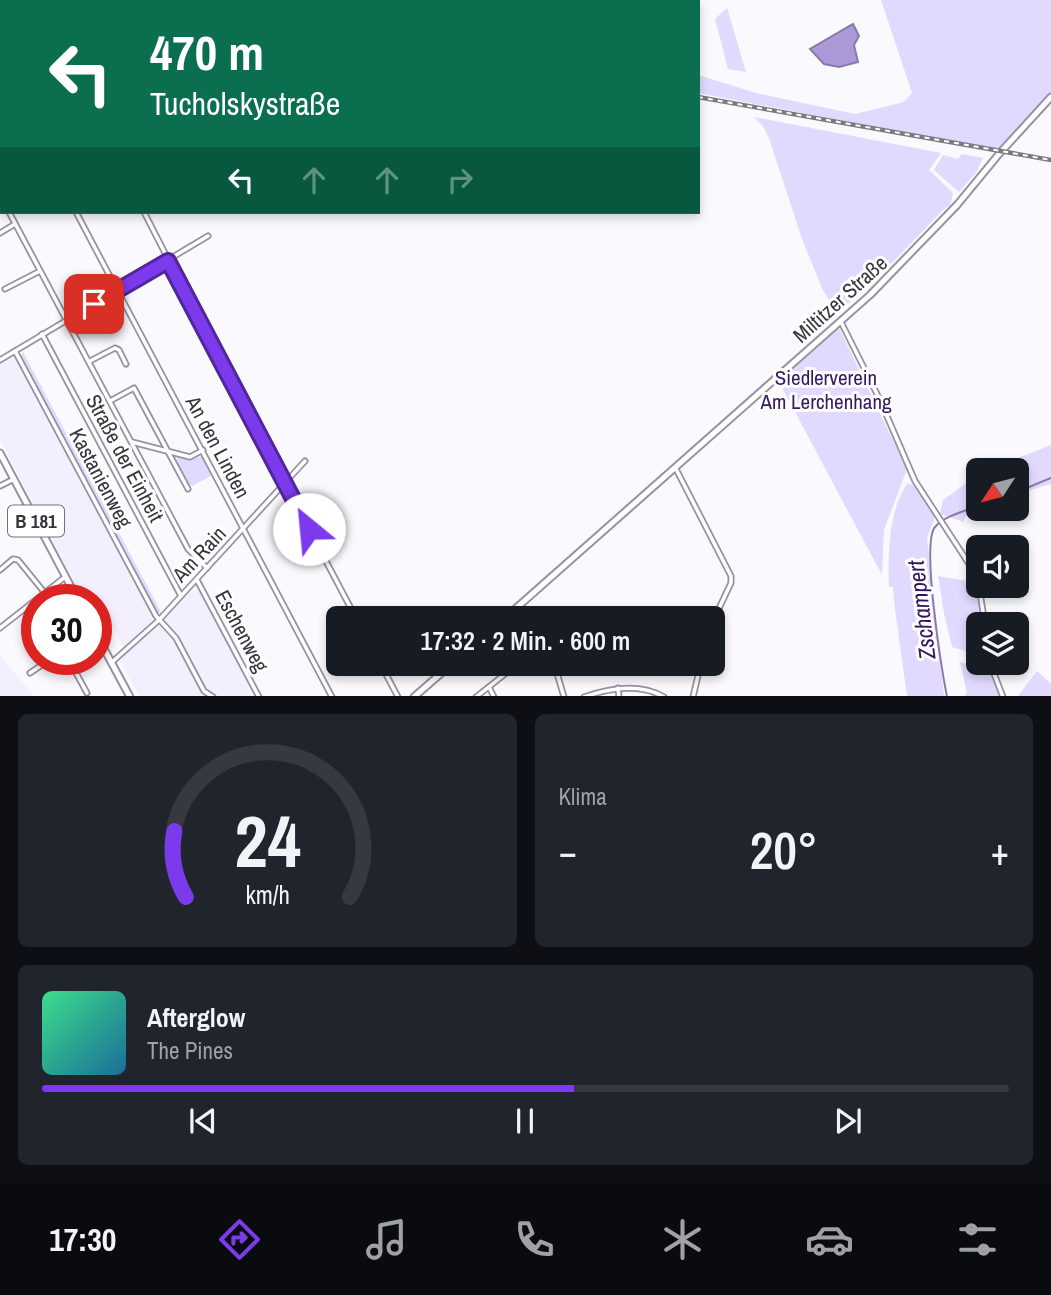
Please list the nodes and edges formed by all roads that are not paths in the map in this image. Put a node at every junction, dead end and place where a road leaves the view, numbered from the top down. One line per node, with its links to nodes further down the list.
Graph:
1 (1051, 96): 15 (street, Miltitzer Straße)
2 (10, 214): 5 (street)
3 (77, 214): 11 (street, An den Linden)
4 (145, 214): 8 (street)
5 (15, 224): 6 (street); 9 (street)
6 (0, 233)
7 (208, 236): 8 (street)
8 (168, 261): 11 (street); 29 (street)
9 (40, 271): 10 (street); 13 (street)
10 (5, 289)
11 (118, 290): 12 (street); 23 (street, An den Linden)
12 (94, 304): 13 (street); 14 (street)
13 (66, 320): 16 (street); 19 (street)
14 (104, 322)
15 (841, 322): 27 (street, Miltitzer Straße); 33 (street)
16 (42, 334): 17 (street); 41 (street, Straße der Einheit)
17 (15, 351): 18 (street); 46 (street, Kastanienweg)
18 (0, 360)
19 (90, 361): 20 (street); 21 (street)
20 (126, 364)
21 (110, 401): 22 (street); 24 (street)
22 (132, 442): 24 (street); 34 (street)
23 (203, 450): 24 (street); 32 (street, An den Linden)
24 (168, 451): 31 (street)
25 (0, 453): 28 (street, B 181)
26 (305, 461): 29 (street, Am Rain)
27 (675, 467): 43 (street, Miltitzer Straße); 44 (street)
28 (14, 479): 30 (street); 36 (street, B 181)
29 (285, 484): 32 (street, Am Rain); 42 (street)
30 (0, 486)
31 (188, 489)
32 (244, 528): 34 (street, Am Rain); 63 (street, An den Linden)
33 (966, 561)
34 (207, 568): 37 (street, Am Rain)
35 (0, 570): 38 (street)
36 (65, 577): 39 (street); 40 (street, B 181)
37 (197, 580): 41 (street, Am Rain); 62 (street, Eschenweg)
38 (37, 584)
39 (56, 584)
40 (69, 584)
41 (181, 596): 46 (street, Am Rain)
42 (350, 606)
43 (518, 606)
44 (720, 606)
45 (21, 612): 47 (street)
46 (159, 620): 48 (street, Am Rain); 61 (street, Kastanienweg)
47 (0, 628)
48 (112, 662)
49 (112, 665): 60 (street)
50 (77, 675): 59 (street)
51 (995, 675): 73 (street)
52 (387, 676): 64 (street)
53 (438, 676): 65 (street)
54 (503, 676): 57 (street)
55 (558, 676): 68 (street)
56 (698, 676): 72 (street)
57 (489, 687): 66 (street); 67 (street)
58 (618, 688): 69 (street); 70 (street); 71 (street)
59 (87, 693)
60 (130, 696)
61 (213, 696)
62 (259, 696)
63 (332, 696)
64 (398, 696)
65 (414, 696)
66 (476, 696)
67 (495, 696)
68 (564, 696)
69 (584, 696)
70 (619, 696)
71 (664, 696)
72 (693, 696)
73 (1003, 696)

